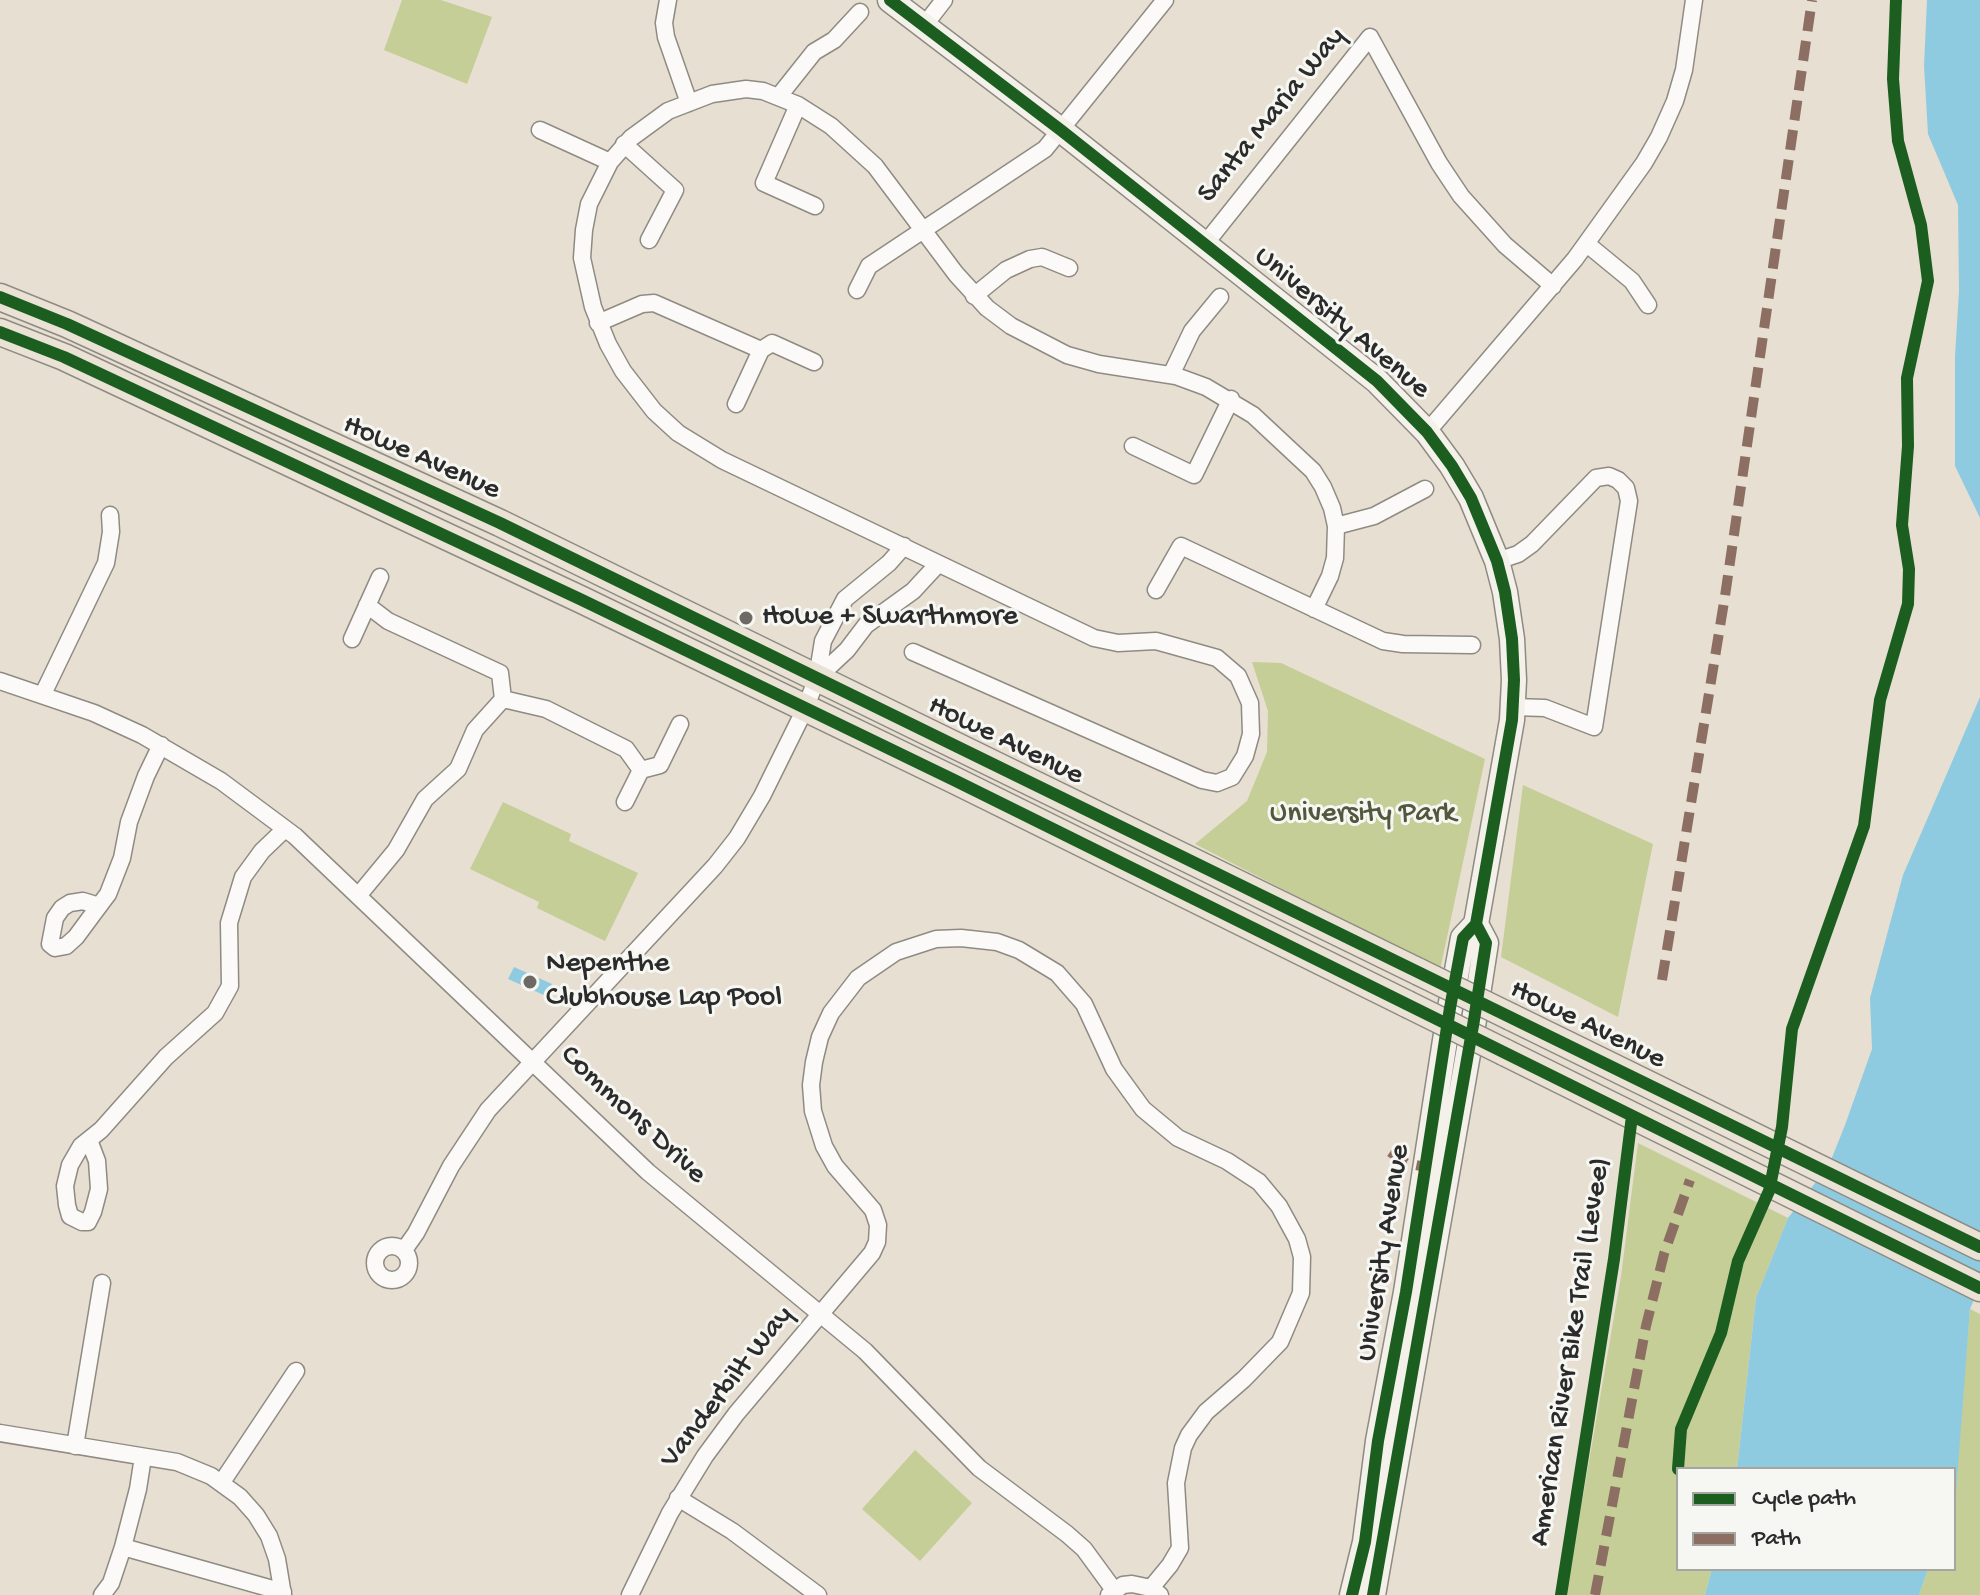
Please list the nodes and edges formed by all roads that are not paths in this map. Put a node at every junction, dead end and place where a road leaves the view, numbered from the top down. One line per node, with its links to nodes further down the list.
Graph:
1 (668, 0): 9 (street)
2 (890, 0): 7 (street, University Avenue)
3 (944, 0): 7 (street)
4 (1165, 0): 12 (street)
5 (1694, 0): 19 (street)
6 (860, 12): 8 (street)
7 (923, 27): 12 (street, University Avenue)
8 (779, 96): 9 (street); 10 (street)
9 (689, 103): 13 (street)
10 (798, 105): 15 (street); 16 (street)
11 (540, 130): 14 (street)
12 (1062, 131): 16 (street); 18 (street, University Avenue)
13 (624, 144): 14 (street); 17 (street)
14 (610, 162): 27 (street)
15 (815, 206)
16 (923, 230): 22 (street); 23 (street)
17 (649, 240)
18 (1205, 244): 21 (street, Santa Maria Way); 34 (street, University Avenue)
19 (1587, 244): 21 (street); 26 (street)
20 (1069, 268): 23 (street)
21 (1553, 286): 34 (street)
22 (857, 290)
23 (974, 296): 31 (street)
24 (0, 297): 49 (main road, Howe Avenue)
25 (1220, 297): 31 (street)
26 (1648, 305)
27 (598, 323): 29 (street); 39 (street)
28 (0, 332): 54 (main road, Howe Avenue)
29 (761, 350): 30 (street); 33 (street)
30 (814, 362)
31 (1171, 375): 32 (street)
32 (1231, 399): 35 (street); 38 (street)
33 (736, 404)
34 (1427, 432): 40 (street, University Avenue)
35 (1133, 446)
36 (1425, 489): 38 (street)
37 (110, 515): 51 (street)
38 (1336, 526): 45 (street)
39 (904, 546): 41 (street); 49 (street)
40 (1497, 561): 53 (street, University Avenue); 53 (street)
41 (938, 564): 48 (street); 49 (street)
42 (380, 577): 44 (street)
43 (1156, 590): 45 (street)
44 (367, 605): 46 (street); 52 (street)
45 (1314, 609): 47 (street)
46 (352, 639)
47 (1472, 645)
48 (913, 652)
49 (817, 678): 54 (street); 65 (main road, Howe Avenue, bridge)
50 (0, 681): 51 (street, Commons Drive)
51 (43, 694): 56 (street, Commons Drive)
52 (503, 699): 57 (street); 60 (street)
53 (1513, 707): 62 (street, University Avenue)
54 (805, 709): 63 (street); 68 (main road, Howe Avenue, bridge)
55 (680, 724): 57 (street)
56 (161, 745): 59 (street, Commons Drive); 61 (street)
57 (641, 770): 58 (street)
58 (625, 802)
59 (285, 829): 60 (street, Commons Drive); 64 (street)
60 (358, 896): 63 (street, Commons Drive)
61 (99, 906)
62 (1476, 924): 83 (street, University Avenue); 84 (street, University Avenue)
63 (532, 1062): 66 (street); 69 (street, Commons Drive)
64 (89, 1140)
65 (1980, 1247)
66 (404, 1250)
67 (102, 1283): 72 (street)
68 (1980, 1288)
69 (822, 1313): 75 (street, Vanderbilt Way); 77 (street, Vanderbilt Way); 78 (street, Commons Drive)
70 (296, 1371): 74 (street)
71 (0, 1433): 72 (street)
72 (75, 1446): 73 (street)
73 (143, 1457): 74 (street); 76 (street)
74 (222, 1482): 79 (street)
75 (678, 1498): 81 (street, Vanderbilt Way); 82 (street, Vanderbilt Way)
76 (123, 1547): 79 (street); 80 (street)
77 (1155, 1591): 78 (street)
78 (1112, 1592)
79 (283, 1593)
80 (102, 1595)
81 (630, 1595)
82 (818, 1595)
83 (1352, 1595)
84 (1373, 1595)

